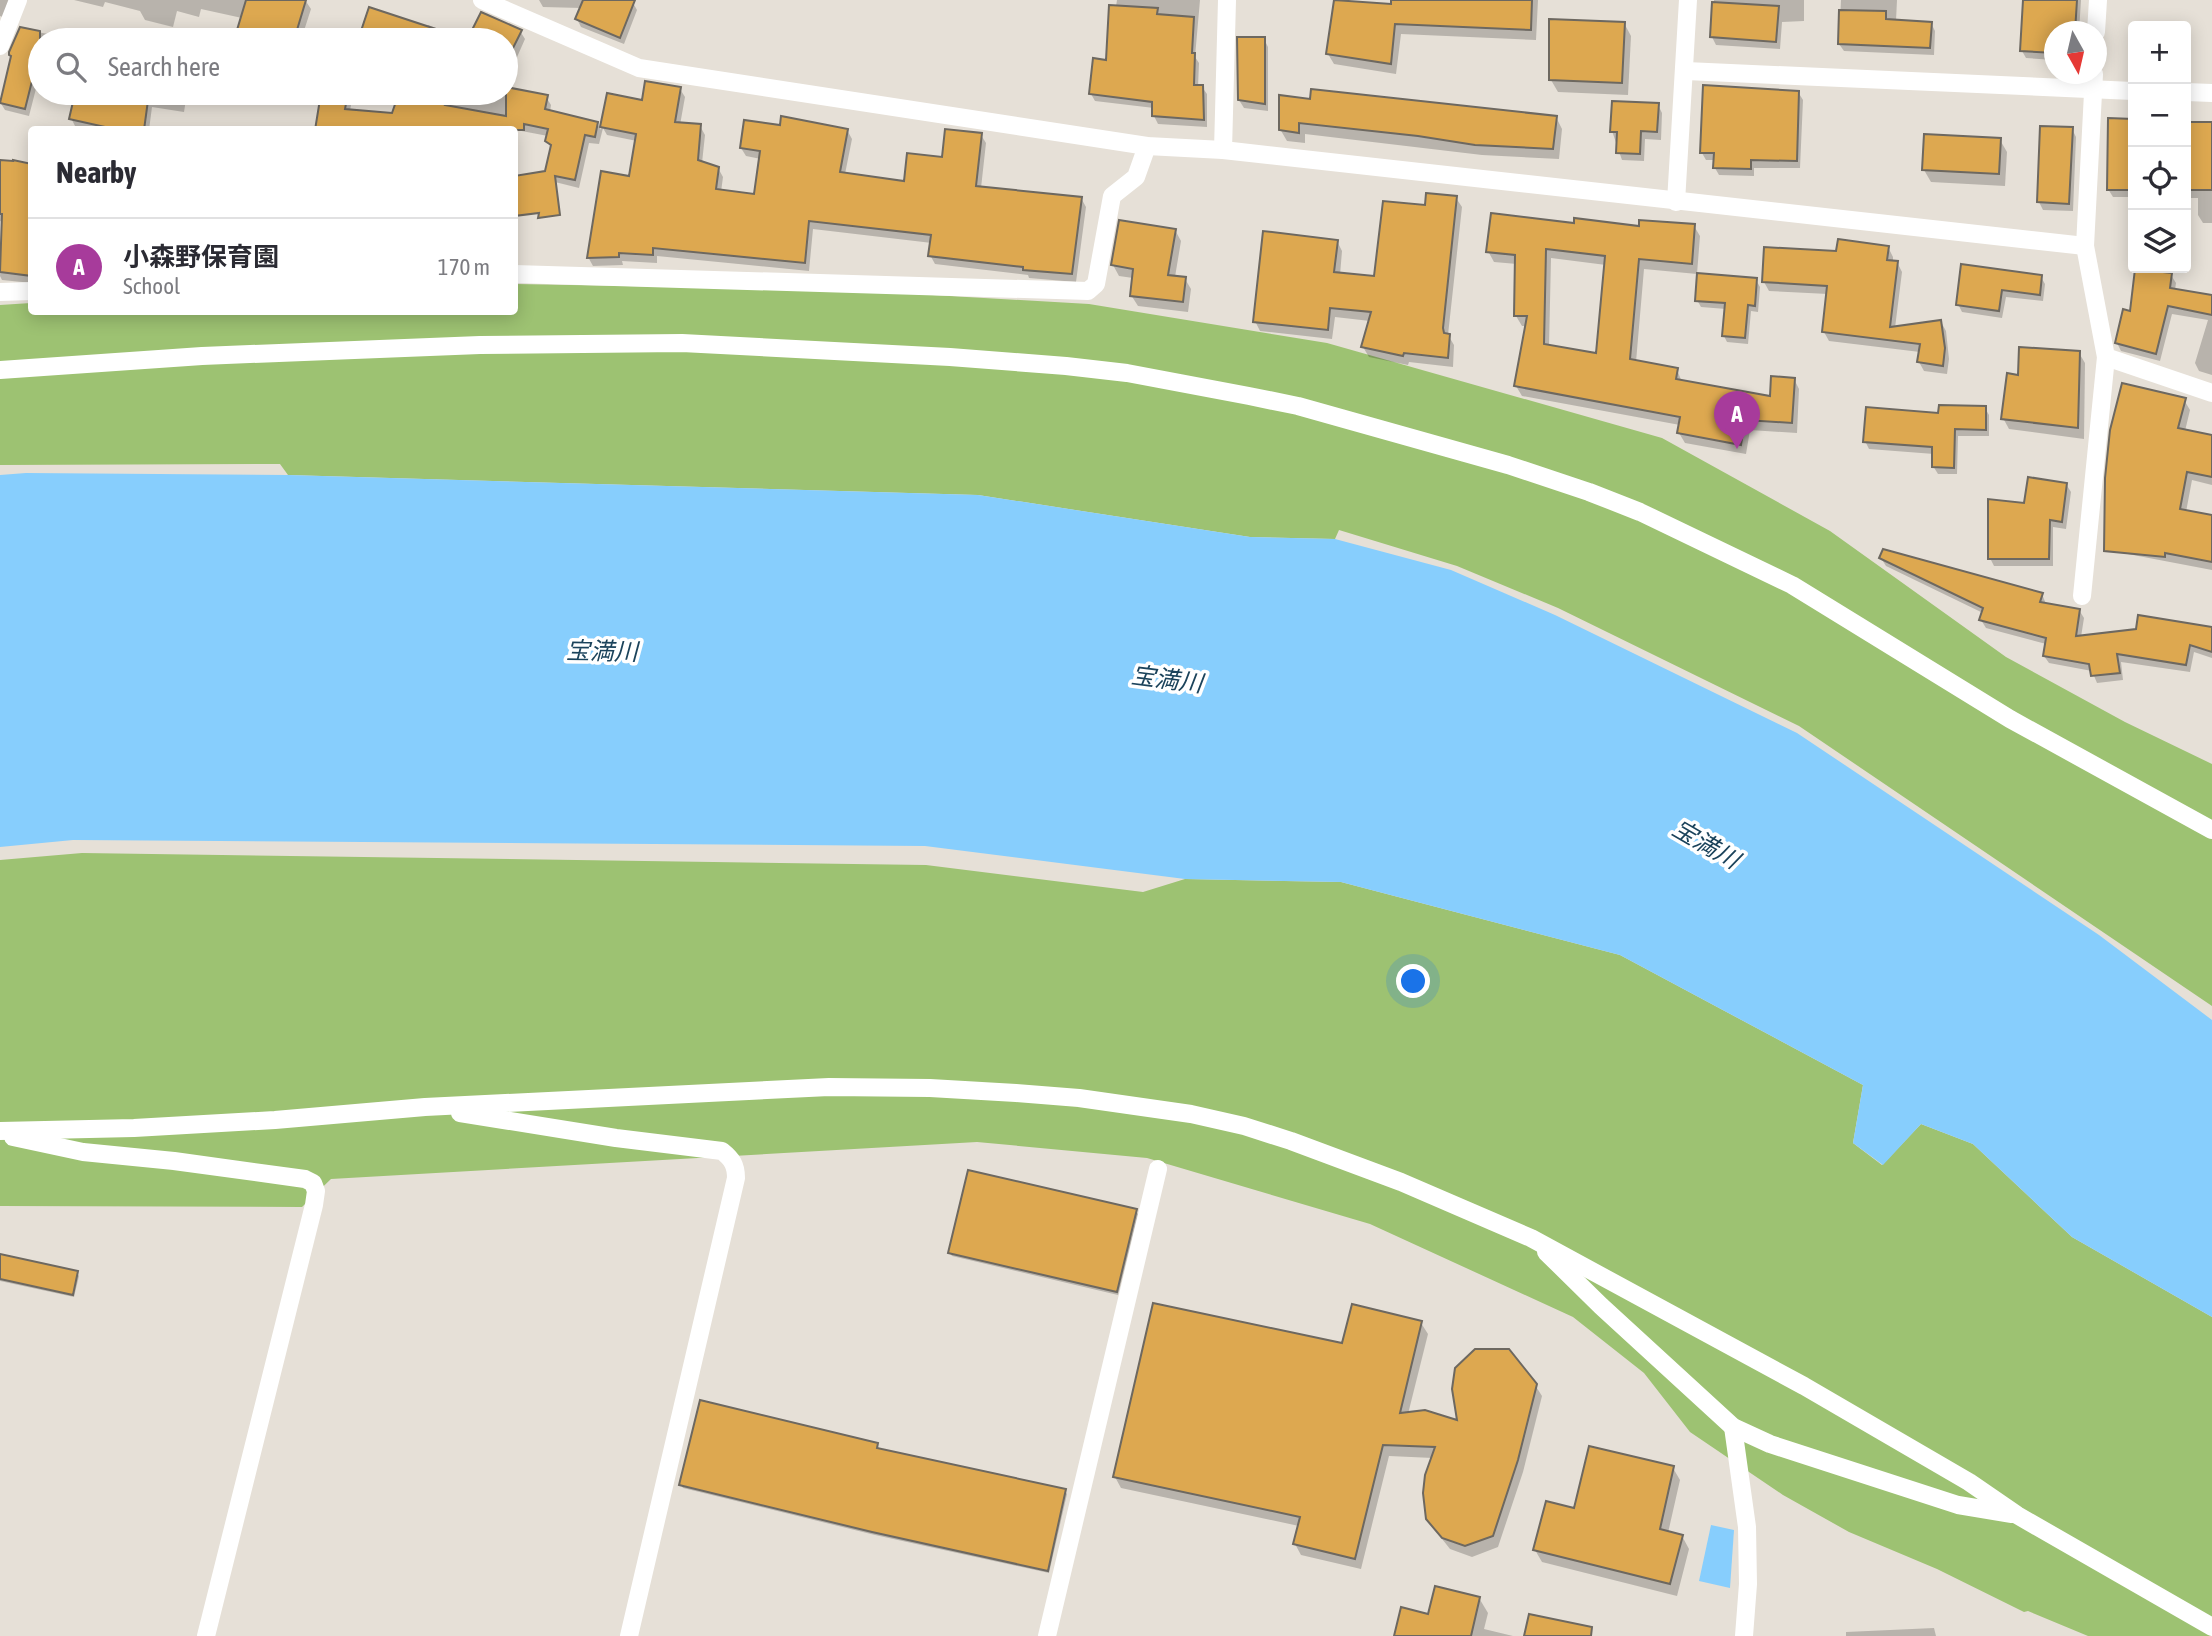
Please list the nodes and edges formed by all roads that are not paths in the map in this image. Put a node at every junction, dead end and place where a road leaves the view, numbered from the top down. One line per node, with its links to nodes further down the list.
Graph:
1 (18, 0): 7 (street)
2 (482, 0): 15 (street)
3 (1227, 0): 16 (street)
4 (1688, 0): 8 (street)
5 (2098, 0): 6 (street)
6 (2097, 21)
7 (0, 46)
8 (1686, 71): 9 (street); 17 (street)
9 (2044, 81)
10 (2094, 84): 18 (street)
11 (2103, 84): 12 (street)
12 (2128, 90)
13 (2191, 92): 14 (street)
14 (2212, 93)
15 (1147, 145): 16 (street); 19 (street)
16 (1223, 150): 17 (street)
17 (1676, 202): 18 (street)
18 (2085, 246): 22 (street)
19 (518, 274)
20 (28, 290): 21 (street)
21 (0, 292)
22 (2106, 357): 24 (street); 25 (street)
23 (0, 370): 26 (street)
24 (2212, 393)
25 (2082, 596)
26 (2212, 830)
27 (425, 1107): 28 (street); 30 (street); 35 (street)
28 (0, 1132): 34 (street)
29 (1158, 1169): 36 (street)
30 (1531, 1238): 31 (street); 32 (street)
31 (1734, 1427): 32 (street); 37 (street)
32 (2017, 1515): 33 (street)
33 (2212, 1627)
34 (206, 1636)
35 (629, 1636)
36 (1047, 1636)
37 (1744, 1636)

